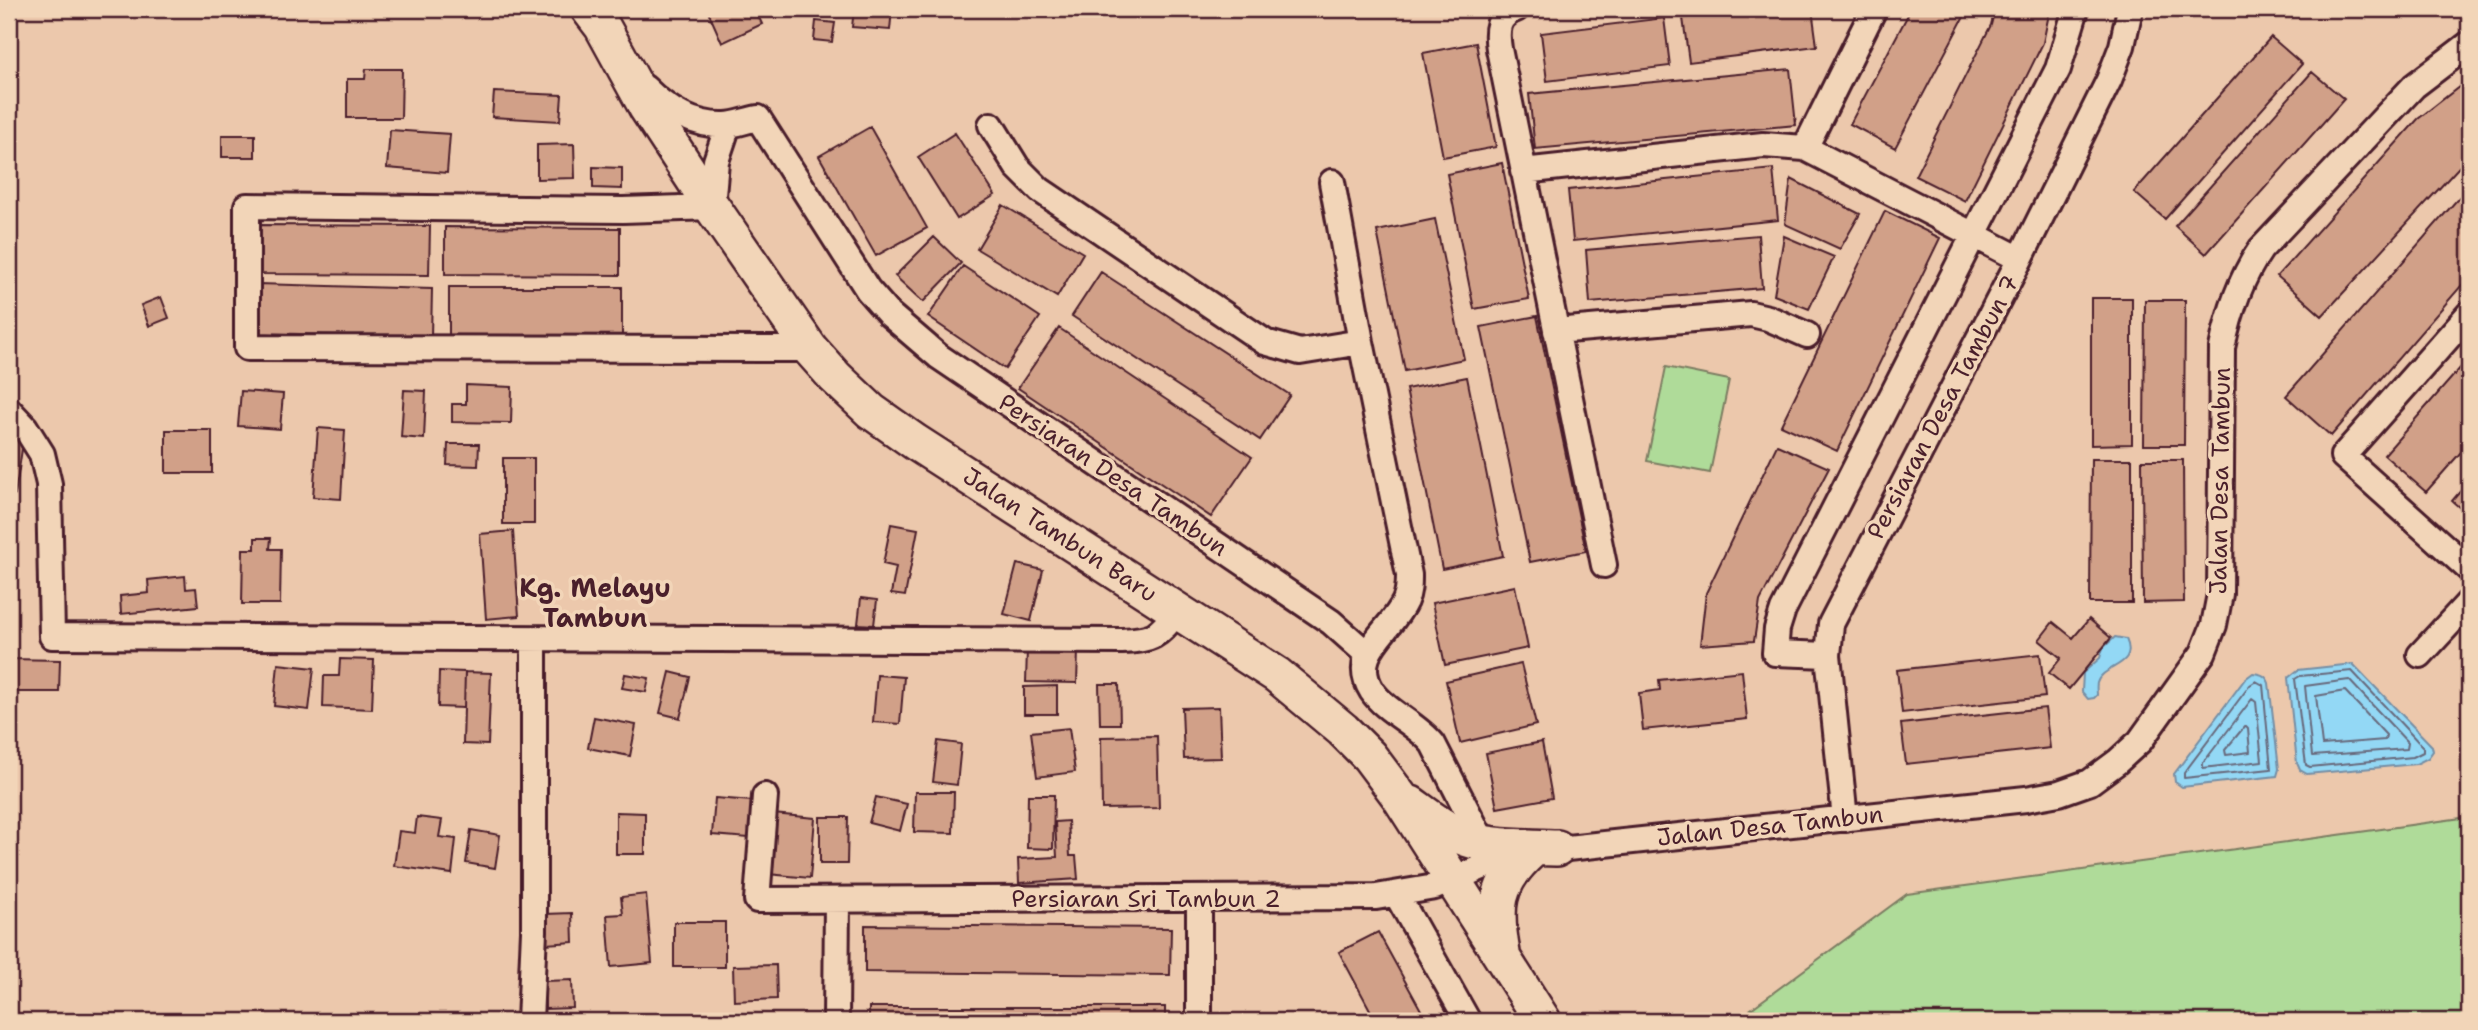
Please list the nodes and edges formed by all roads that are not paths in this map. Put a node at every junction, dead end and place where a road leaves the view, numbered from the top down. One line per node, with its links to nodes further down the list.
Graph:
1 (1874, 9): 10 (street)
2 (2076, 9): 14 (street, Persiaran Desa Tambun 7)
3 (2130, 9): 15 (street, Persiaran Desa Tambun 7)
4 (1512, 10): 11 (street)
5 (598, 15): 7 (main road, Jalan Tambun Baru)
6 (2469, 44): 32 (street, Jalan Desa Tambun)
7 (625, 68): 8 (street, Persiaran Desa Tambun); 13 (main road, Jalan Tambun Baru)
8 (728, 125): 13 (street); 27 (street, Persiaran Desa Tambun)
9 (992, 125): 19 (street)
10 (1805, 148): 11 (street); 14 (street)
11 (1523, 171): 17 (street)
12 (1332, 183): 19 (street)
13 (712, 207): 20 (main road, Jalan Tambun Baru); 20 (street)
14 (1973, 235): 15 (street); 28 (street, Persiaran Desa Tambun 7)
15 (2020, 259): 28 (street, Persiaran Desa Tambun 7)
16 (2469, 314): 23 (street)
17 (1556, 331): 18 (street); 22 (street)
18 (1807, 335)
19 (1361, 342): 27 (street)
20 (810, 349): 25 (main road, Jalan Tambun Baru)
21 (9, 411): 26 (street)
22 (1604, 565)
23 (2469, 569)
24 (2469, 602): 29 (street)
25 (1178, 611): 26 (street); 31 (main road, Jalan Tambun Baru)
26 (534, 639): 40 (street)
27 (1367, 654): 33 (street)
28 (1828, 655): 32 (street, Persiaran Desa Tambun 7)
29 (2420, 656)
30 (765, 796): 38 (street, Persiaran Sri Tambun 2)
31 (1399, 796): 33 (main road); 35 (main road, Jalan Tambun Baru)
32 (1846, 819): 34 (street, Jalan Desa Tambun)
33 (1483, 842): 34 (main road)
34 (1544, 850): 35 (street, Jalan Desa Tambun); 39 (main road)
35 (1453, 880): 36 (street, Persiaran Sri Tambun 2); 39 (main road, Jalan Tambun Baru)
36 (1397, 895): 37 (street, Persiaran Sri Tambun 2); 43 (street)
37 (1199, 899): 38 (street, Persiaran Sri Tambun 2); 42 (street)
38 (837, 900): 41 (street)
39 (1503, 959): 44 (main road, Jalan Tambun Baru)
40 (530, 1021)
41 (836, 1021)
42 (1199, 1021)
43 (1468, 1021)
44 (1543, 1021)

